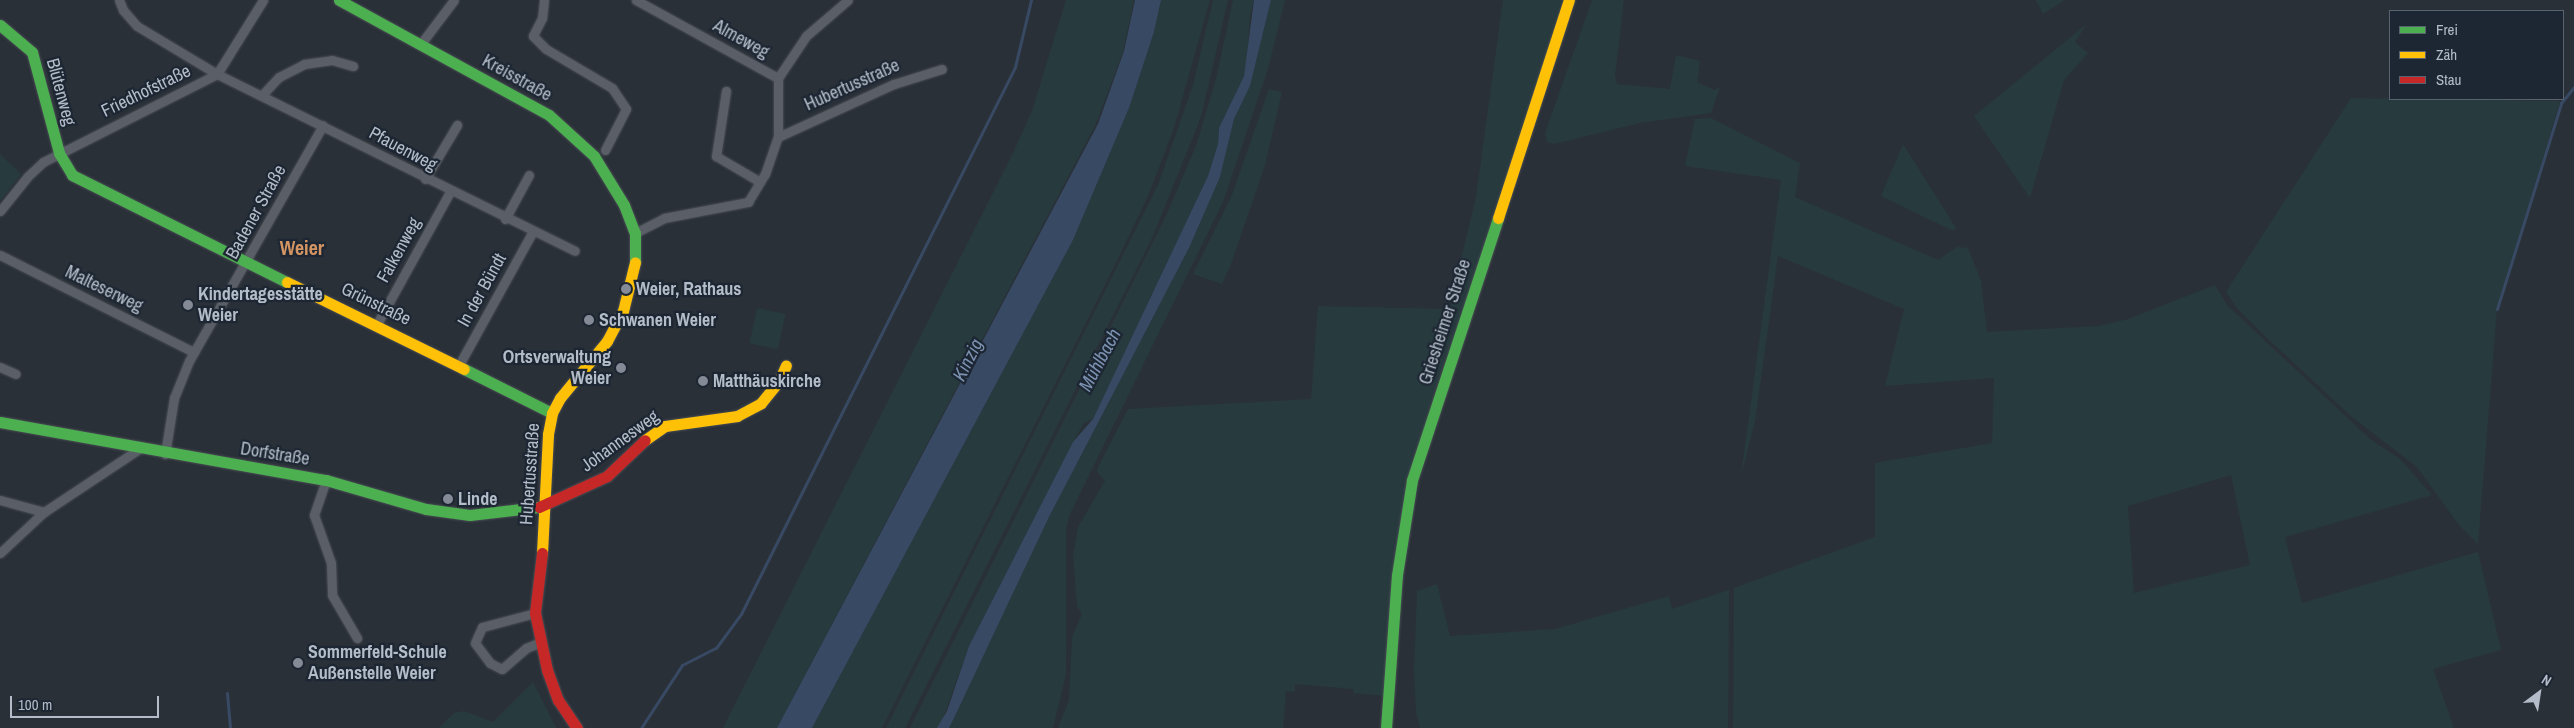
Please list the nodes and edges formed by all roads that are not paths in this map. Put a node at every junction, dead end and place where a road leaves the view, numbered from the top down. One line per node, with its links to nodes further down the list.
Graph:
1 (119, 0): 13 (street, Pfauenweg)
2 (263, 0): 13 (street, Friedhofstraße)
3 (339, 0): 10 (street, Kreisstraße)
4 (454, 0): 10 (street)
5 (544, 0): 20 (street)
6 (636, 0): 14 (street, Almeweg)
7 (848, 0): 14 (street)
8 (1569, 0): 52 (street, Griesheimer Straße)
9 (0, 25): 21 (street, Blütenweg)
10 (420, 46): 29 (street, Kreisstraße)
11 (353, 66): 16 (street)
12 (942, 69): 19 (street, Hubertusstraße)
13 (216, 74): 16 (street, Pfauenweg); 21 (street, Friedhofstraße)
14 (778, 78): 19 (street, Hubertusstraße)
15 (726, 91): 24 (street)
16 (262, 95): 17 (street, Pfauenweg)
17 (323, 125): 23 (street, Pfauenweg); 32 (street, Badener Straße)
18 (457, 125): 23 (street)
19 (778, 137): 24 (street, Hubertusstraße)
20 (605, 150)
21 (59, 152): 26 (street, Friedhofstraße); 32 (street, Grünstraße)
22 (530, 175): 27 (street)
23 (425, 178): 25 (street, Pfauenweg)
24 (760, 182): 29 (street, Hubertusstraße)
25 (450, 192): 27 (street, Pfauenweg); 33 (street, Falkenweg)
26 (0, 211)
27 (506, 219): 28 (street, Pfauenweg)
28 (533, 230): 30 (street, Pfauenweg); 35 (street, In der Bündt)
29 (634, 233): 39 (street, Hubertusstraße)
30 (575, 251)
31 (0, 255): 34 (street, Malteserweg)
32 (248, 260): 33 (street, Grünstraße); 34 (street, Badener Straße)
33 (377, 324): 35 (street, Grünstraße)
34 (194, 352): 42 (street, Badener Straße)
35 (459, 365): 39 (street, Grünstraße)
36 (786, 365): 45 (street, Johannesweg)
37 (0, 367): 38 (street)
38 (16, 374)
39 (552, 413): 45 (street, Hubertusstraße)
40 (0, 422): 41 (street, Dorfstraße)
41 (139, 449): 42 (street, Dorfstraße); 46 (street)
42 (165, 454): 43 (street, Dorfstraße)
43 (326, 480): 45 (street, Dorfstraße); 49 (street)
44 (0, 500): 46 (street)
45 (544, 506): 48 (street, Hubertusstraße)
46 (44, 512): 47 (street)
47 (0, 553)
48 (534, 613): 50 (street, Hubertusstraße); 50 (street)
49 (357, 638)
50 (541, 642): 51 (street, Hubertusstraße)
51 (577, 728)
52 (1386, 728)

